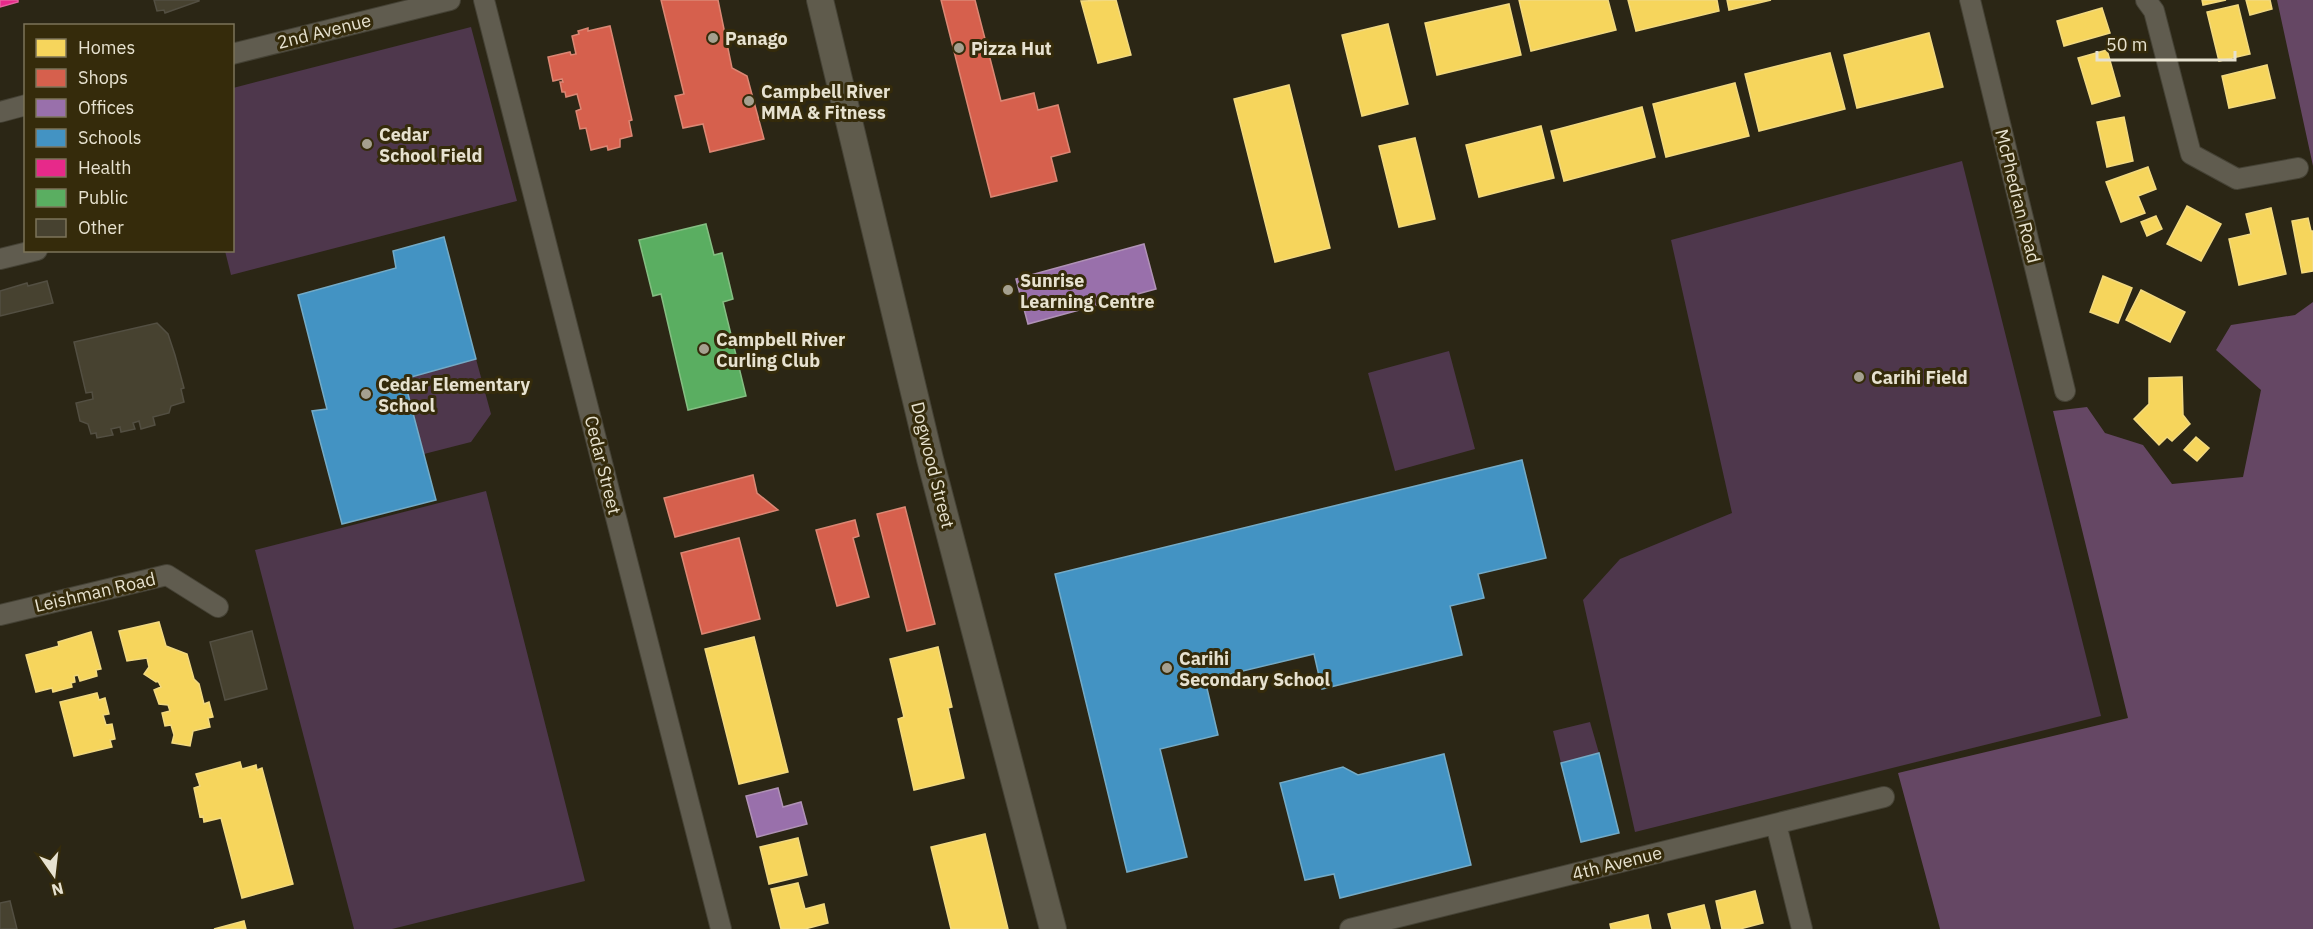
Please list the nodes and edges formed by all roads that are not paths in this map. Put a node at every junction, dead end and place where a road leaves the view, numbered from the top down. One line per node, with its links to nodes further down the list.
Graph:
1 (450, 0): 6 (street, 2nd Avenue)
2 (484, 0): 17 (street, Cedar Street)
3 (820, 0): 18 (main road, Dogwood Street)
4 (1970, 0): 12 (street, McPhedran Road)
5 (2146, 0): 9 (street)
6 (234, 54)
7 (24, 105): 8 (street)
8 (0, 111)
9 (2298, 168)
10 (30, 252): 11 (street)
11 (0, 260)
12 (2065, 391)
13 (218, 607): 14 (street, Leishman Road)
14 (0, 615)
15 (1884, 797): 16 (street, 4th Avenue)
16 (1776, 824): 19 (street, 4th Avenue); 20 (street)
17 (721, 929)
18 (1053, 929)
19 (1350, 929)
20 (1802, 929)

